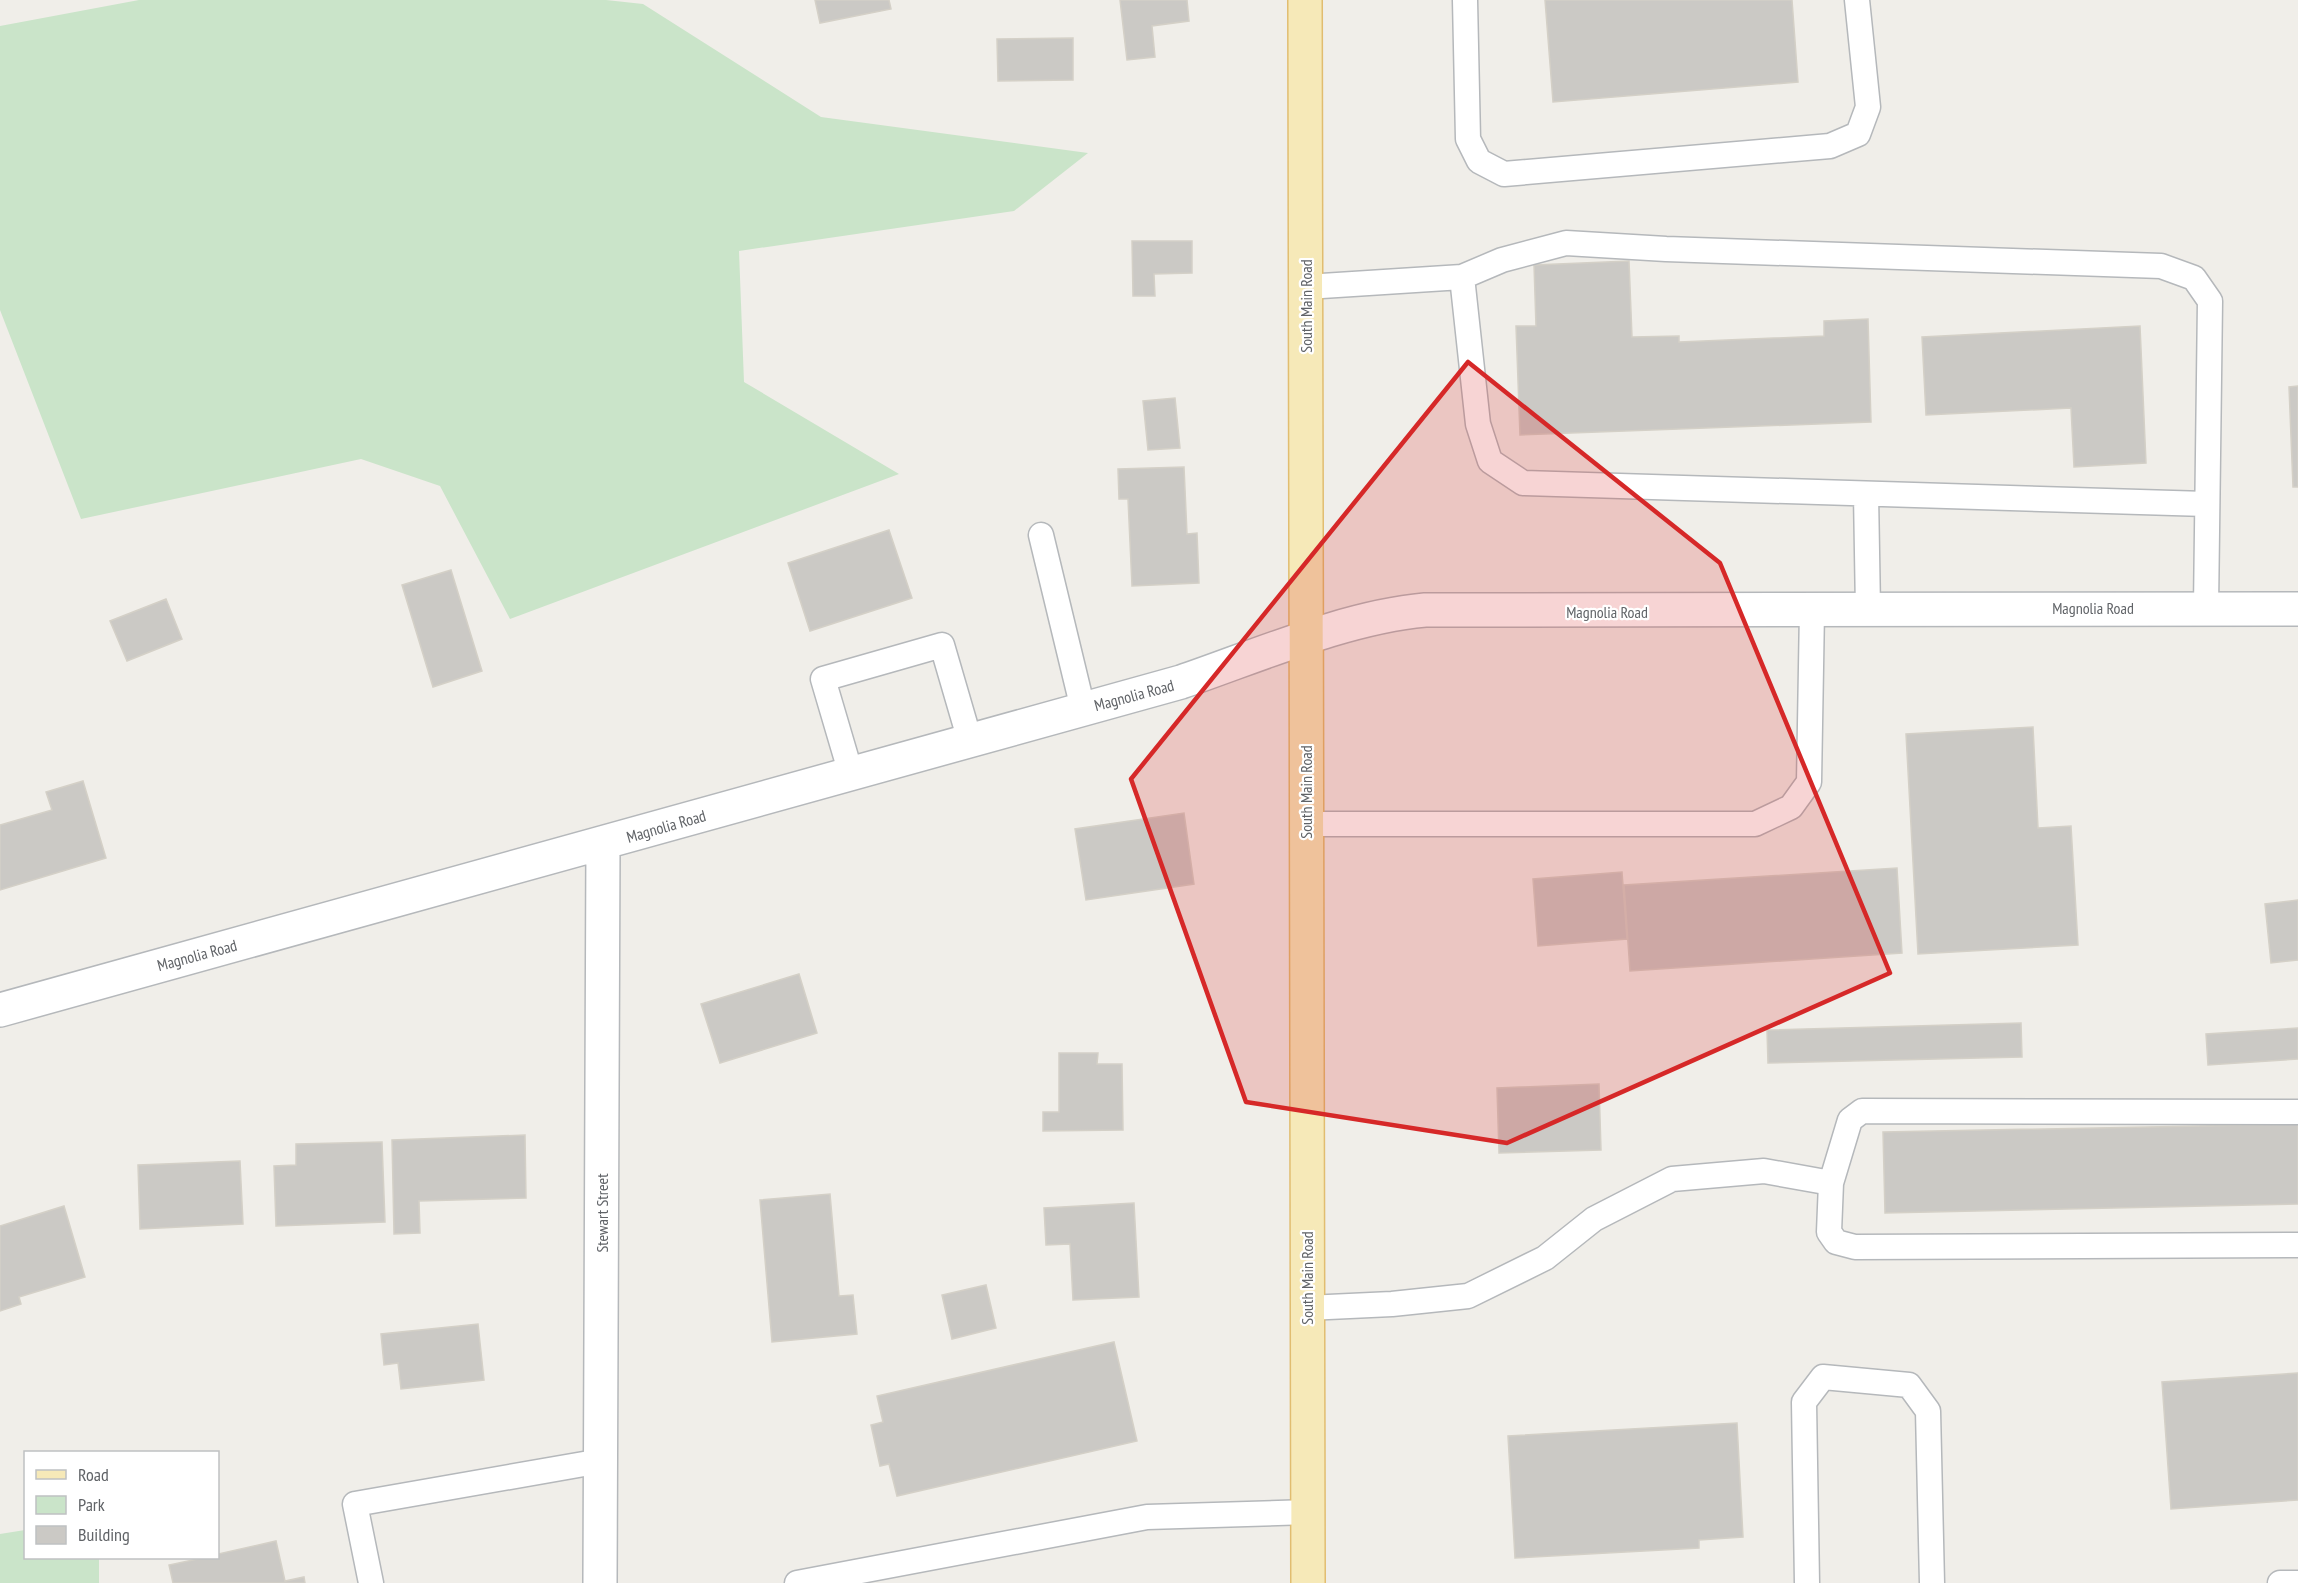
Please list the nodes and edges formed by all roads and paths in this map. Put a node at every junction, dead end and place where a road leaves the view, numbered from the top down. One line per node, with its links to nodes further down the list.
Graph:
1 (1305, 0): 5 (main road, South Main Road)
2 (1465, 0): 3 (lane)
3 (1857, 0)
4 (1462, 277): 5 (lane); 6 (lane); 7 (lane)
5 (1306, 287): 13 (main road, South Main Road)
6 (1866, 494): 7 (lane); 12 (lane)
7 (2206, 504): 9 (lane)
8 (1041, 535): 14 (lane)
9 (2206, 608): 10 (street, Magnolia Road); 12 (street, Magnolia Road)
10 (2298, 609)
11 (1812, 610): 12 (street, Magnolia Road); 13 (street, Magnolia Road); 17 (lane)
12 (1868, 610)
13 (1306, 639): 14 (street, Magnolia Road); 17 (main road, South Main Road)
14 (1083, 709): 15 (street, Magnolia Road)
15 (970, 741): 16 (street, Magnolia Road); 16 (lane)
16 (851, 774): 18 (street, Magnolia Road)
17 (1306, 824): 23 (main road, South Main Road)
18 (603, 843): 19 (street, Magnolia Road); 24 (street, Stewart Street)
19 (0, 1010)
20 (2298, 1112): 21 (lane)
21 (1831, 1183): 22 (lane); 23 (lane)
22 (2298, 1245)
23 (1307, 1308): 25 (main road, South Main Road)
24 (601, 1461): 26 (lane); 27 (street, Stewart Street)
25 (1309, 1512): 28 (lane); 29 (main road, South Main Road)
26 (371, 1583)
27 (600, 1583)
28 (797, 1583)
29 (1308, 1583)
30 (1807, 1583): 31 (lane)
31 (1932, 1583)
32 (2280, 1583): 33 (lane)
33 (2298, 1583)

